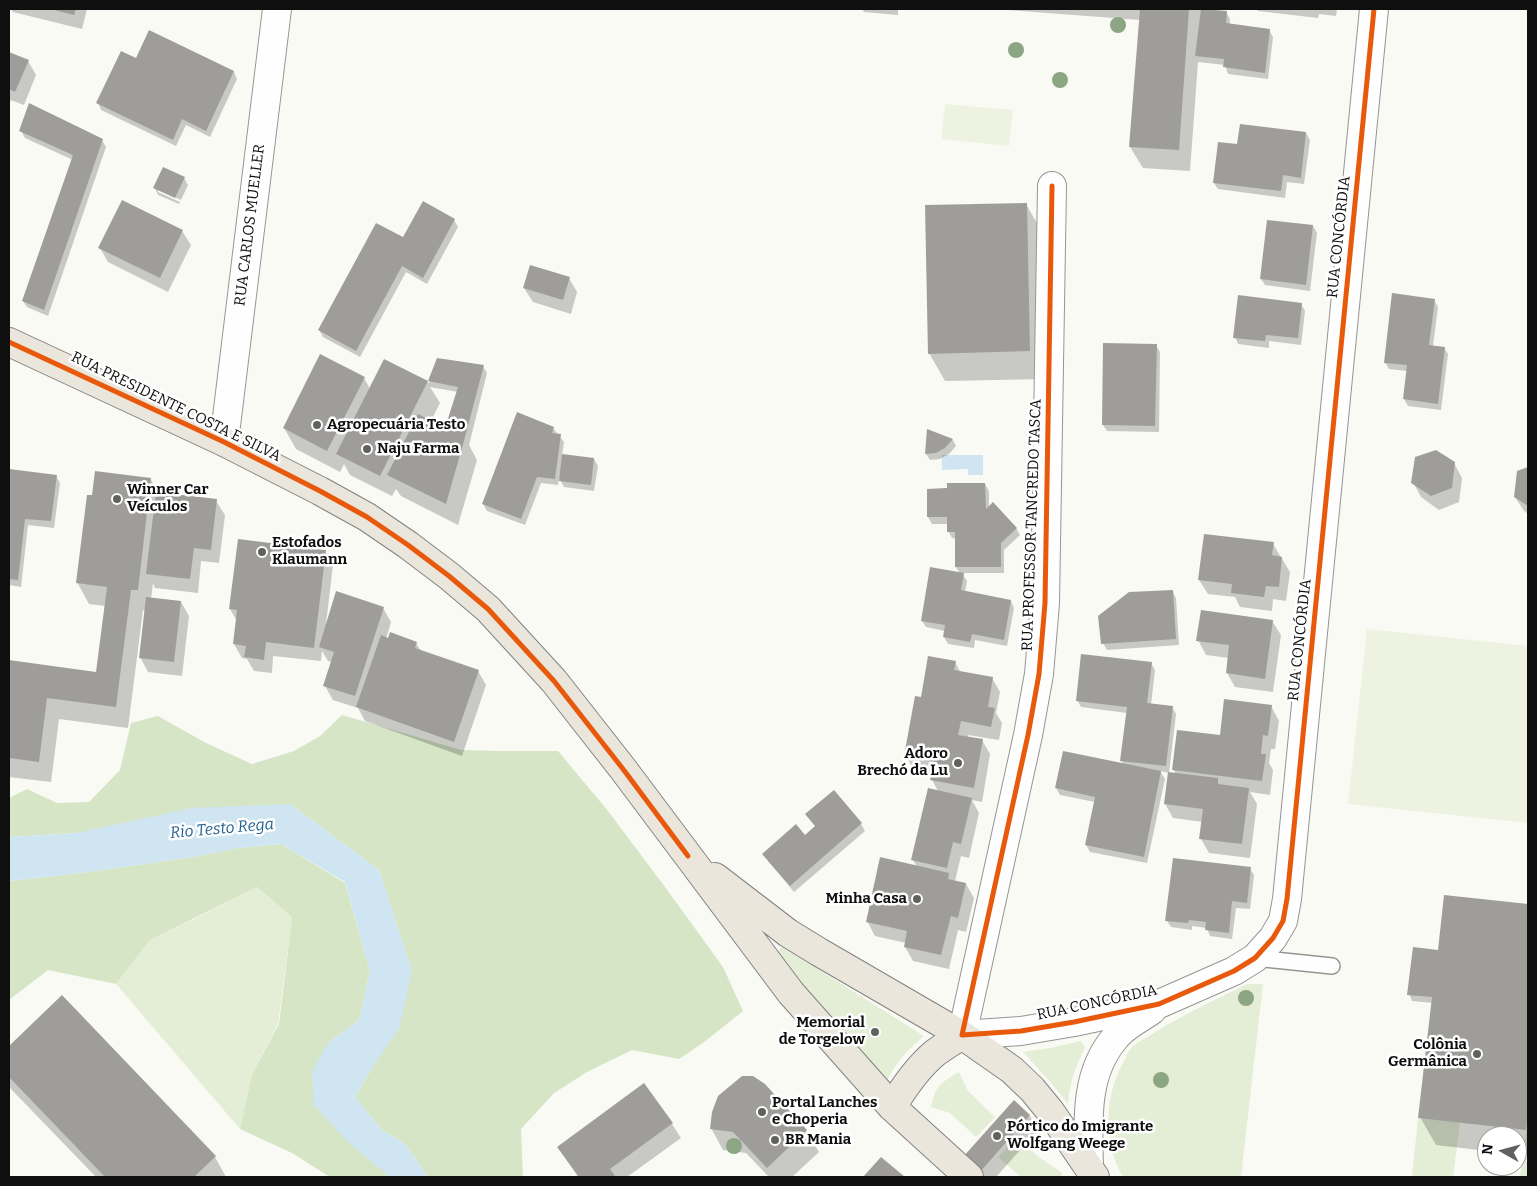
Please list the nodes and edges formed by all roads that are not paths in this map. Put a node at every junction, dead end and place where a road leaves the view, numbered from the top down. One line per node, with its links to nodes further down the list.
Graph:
1 (277, 9): 5 (street, RUA CARLOS MUELLER)
2 (1374, 9): 7 (street, RUA CONCÓRDIA)
3 (1052, 186): 10 (street, RUA PROFESSOR TANCREDO TASCA)
4 (9, 342): 5 (main road, RUA PRESIDENTE COSTA E SILVA)
5 (224, 442): 6 (main road, RUA PRESIDENTE COSTA E SILVA)
6 (688, 856): 10 (main road, RUA PRESIDENTE COSTA E SILVA); 11 (main road, RUA PRESIDENTE COSTA E SILVA)
7 (1255, 958): 8 (lane); 9 (street, RUA CONCÓRDIA)
8 (1332, 966)
9 (1159, 1004): 10 (street, RUA CONCÓRDIA); 12 (street, RUA CONCÓRDIA)
10 (962, 1035): 11 (main road); 12 (main road, RUA PRESIDENTE COSTA E SILVA)
11 (892, 1107): 13 (main road, RUA PRESIDENTE COSTA E SILVA)
12 (1090, 1174)
13 (969, 1177)

